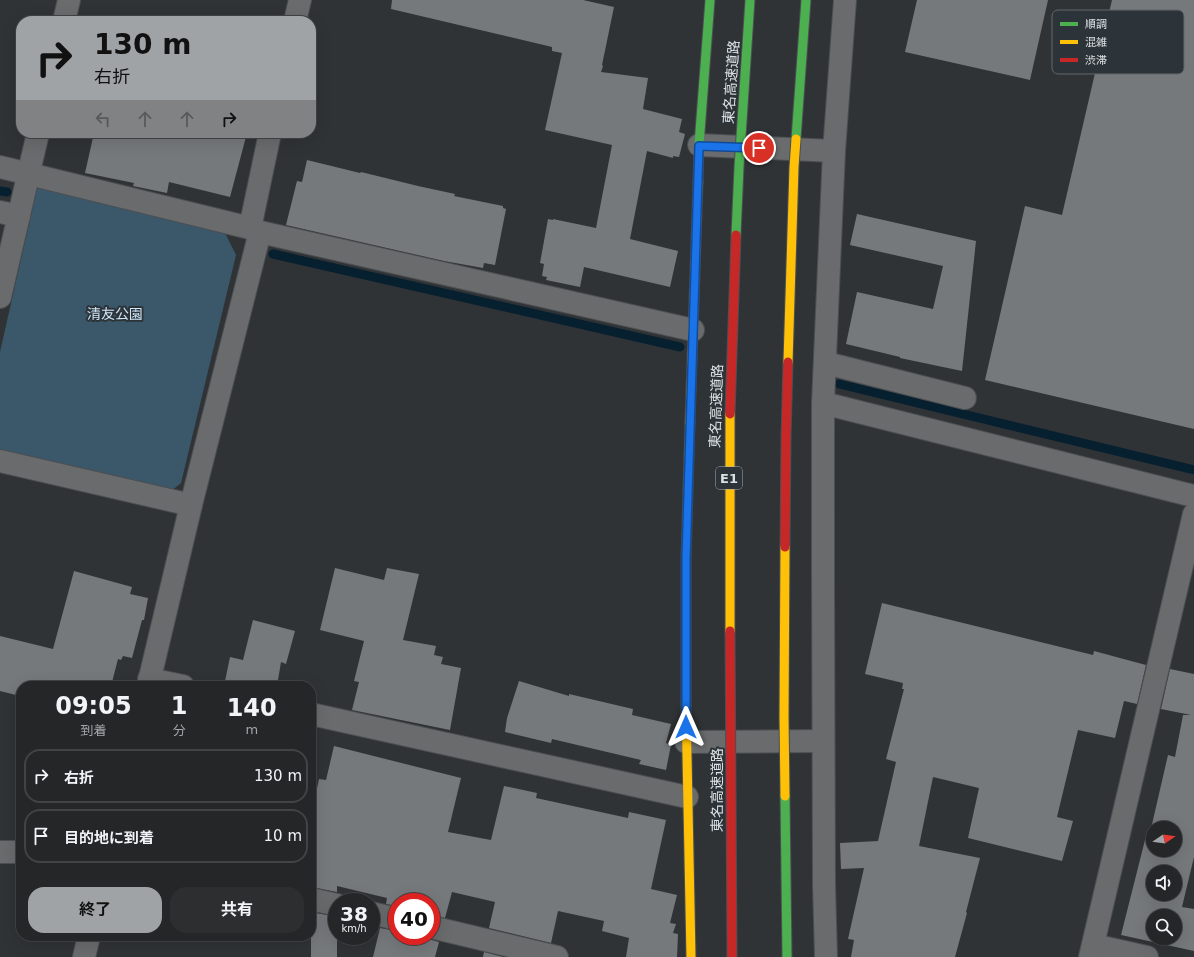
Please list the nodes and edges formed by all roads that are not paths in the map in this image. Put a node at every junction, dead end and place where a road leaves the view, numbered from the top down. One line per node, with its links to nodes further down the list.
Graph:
1 (69, 0): 7 (street)
2 (300, 0): 8 (street)
3 (710, 0): 11 (main road)
4 (750, 0): 41 (main road, 東名高速道路 / E1, bridge)
5 (806, 0): 42 (main road, bridge)
6 (845, 0): 12 (street)
7 (65, 16)
8 (296, 16)
9 (37, 138): 14 (street)
10 (269, 138): 16 (street)
11 (699, 146): 12 (street); 18 (main road)
12 (834, 152): 19 (street)
13 (0, 167): 14 (street)
14 (29, 174): 15 (street); 16 (street)
15 (10, 214): 17 (street)
16 (255, 230): 18 (street); 24 (street)
17 (0, 297)
18 (693, 330): 29 (main road)
19 (826, 363): 20 (street); 21 (street)
20 (965, 398)
21 (823, 403): 23 (street); 28 (street)
22 (0, 461): 24 (street)
23 (1194, 496)
24 (191, 505): 26 (street)
25 (1194, 514): 37 (street)
26 (148, 681)
27 (316, 715): 30 (street)
28 (823, 741): 29 (street); 43 (street)
29 (686, 742): 30 (main road)
30 (687, 797): 40 (main road)
31 (0, 852): 32 (street)
32 (16, 852)
33 (316, 900): 34 (street)
34 (328, 903)
35 (440, 929): 39 (street)
36 (88, 941): 38 (street)
37 (1092, 951): 44 (street)
38 (84, 957)
39 (557, 957)
40 (691, 957)
41 (732, 957)
42 (787, 957)
43 (826, 957)
44 (1147, 957)

